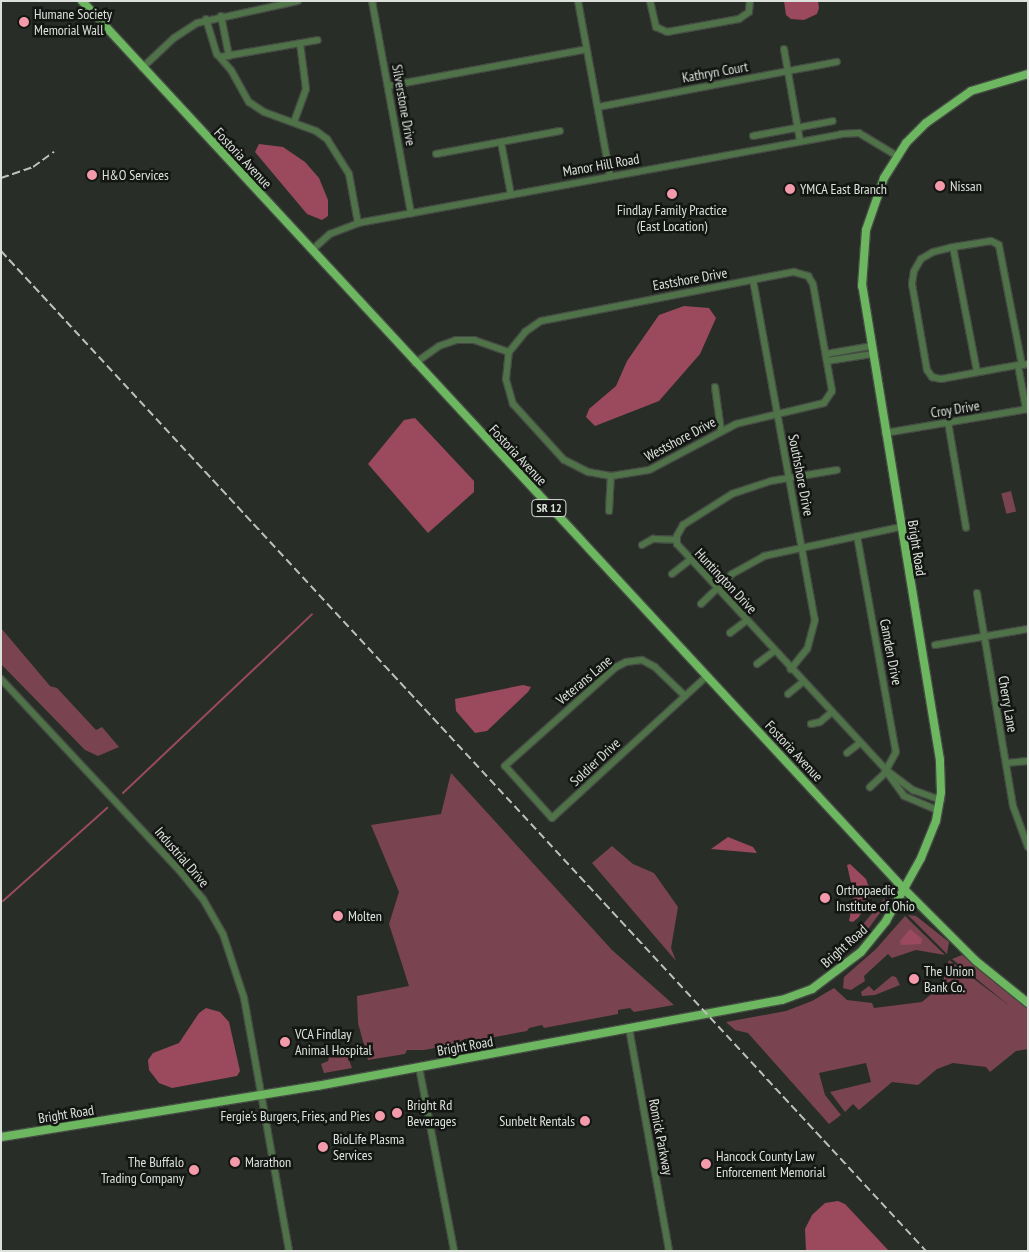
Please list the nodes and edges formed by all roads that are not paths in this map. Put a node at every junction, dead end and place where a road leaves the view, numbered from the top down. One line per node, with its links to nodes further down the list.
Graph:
1 (82, 1): 16 (main road, Fostoria Avenue / SR 12)
2 (298, 1): 7 (street)
3 (372, 1): 19 (street, Silverstone Drive)
4 (578, 1): 11 (street)
5 (650, 1): 6 (street)
6 (750, 1)
7 (221, 16): 8 (street); 13 (street)
8 (206, 19): 14 (street); 16 (street)
9 (318, 40): 10 (street)
10 (300, 43): 13 (street); 22 (street)
11 (587, 49): 19 (street); 20 (street)
12 (784, 49): 17 (street)
13 (229, 56): 14 (street)
14 (220, 57): 22 (street)
15 (837, 62): 17 (street, Kathryn Court)
16 (142, 68): 35 (main road, Fostoria Avenue / SR 12)
17 (788, 72): 20 (street, Kathryn Court); 23 (street)
18 (1028, 74): 29 (main road, Bright Road)
19 (388, 86): 32 (street, Silverstone Drive)
20 (598, 107): 30 (street)
21 (834, 121): 23 (street)
22 (294, 122): 33 (street)
23 (798, 128): 25 (street); 27 (street)
24 (560, 131): 26 (street)
25 (753, 136)
26 (501, 142): 28 (street); 31 (street)
27 (800, 142): 29 (street, Manor Hill Road); 30 (street, Manor Hill Road)
28 (436, 154)
29 (897, 156): 37 (main road, Bright Road)
30 (610, 176): 31 (street, Manor Hill Road)
31 (511, 195): 32 (street, Manor Hill Road)
32 (411, 213): 33 (street, Manor Hill Road)
33 (358, 223): 35 (street, Manor Hill Road)
34 (953, 247): 41 (street); 42 (street); 42 (street)
35 (312, 250): 40 (main road, Fostoria Avenue / SR 12)
36 (753, 280): 38 (street, Eastshore Drive); 39 (street, Eastshore Drive); 46 (street, Southshore Drive)
37 (872, 350): 39 (street); 49 (main road, Bright Road)
38 (509, 352): 40 (street); 51 (street, Westshore Drive)
39 (827, 357): 46 (street, Westshore Drive)
40 (415, 363): 73 (main road, Fostoria Avenue / SR 12)
41 (1024, 364): 42 (street); 43 (street); 45 (street)
42 (977, 372)
43 (1028, 372)
44 (715, 387): 48 (street)
45 (1027, 409): 47 (street, Croy Drive)
46 (776, 414): 48 (street, Westshore Drive); 52 (street, Southshore Drive)
47 (948, 422): 49 (street, Croy Drive); 55 (street)
48 (721, 430): 51 (street, Westshore Drive)
49 (886, 432): 54 (main road, Bright Road)
50 (838, 470): 52 (street)
51 (611, 476): 53 (street)
52 (789, 478): 57 (street); 59 (street, Southshore Drive)
53 (609, 511)
54 (901, 527): 56 (street); 87 (main road, Bright Road)
55 (966, 527)
56 (857, 536): 59 (street); 85 (street, Camden Drive)
57 (676, 540): 58 (street); 60 (street, Huntington Drive)
58 (642, 544)
59 (802, 546): 62 (street); 72 (street, Southshore Drive)
60 (690, 560): 61 (street); 62 (street, Huntington Drive)
61 (672, 574)
62 (717, 589): 64 (street); 65 (street, Huntington Drive)
63 (977, 592): 68 (street, Cherry Lane)
64 (701, 604)
65 (746, 621): 67 (street); 70 (street, Huntington Drive)
66 (1028, 629): 68 (street)
67 (730, 633)
68 (984, 636): 69 (street); 83 (street, Cherry Lane)
69 (934, 645)
70 (774, 651): 71 (street); 72 (street, Huntington Drive)
71 (757, 664)
72 (791, 669): 75 (street, Huntington Drive)
73 (707, 676): 77 (street, Soldier Drive); 90 (main road, Fostoria Avenue / SR 12)
74 (1, 679): 94 (street, Industrial Drive)
75 (803, 682): 76 (street); 78 (street, Huntington Drive)
76 (788, 694)
77 (685, 696): 84 (street, Veterans Lane); 84 (street, Soldier Drive)
78 (832, 712): 79 (street); 80 (street, Huntington Drive)
79 (811, 724)
80 (860, 743): 81 (street); 85 (street, Huntington Drive)
81 (847, 753)
82 (1028, 761): 83 (street)
83 (1006, 763): 89 (street, Cherry Lane)
84 (505, 766)
85 (886, 770): 86 (street); 87 (street, Huntington Drive); 88 (street, Huntington Drive)
86 (870, 787)
87 (941, 800): 88 (main road, Bright Road)
88 (939, 810): 90 (main road, Bright Road)
89 (1028, 847)
90 (905, 890): 91 (main road, Fostoria Avenue / SR 12); 92 (main road, Bright Road)
91 (1028, 1003)
92 (629, 1028): 93 (main road, Bright Road); 98 (street, Romick Parkway)
93 (419, 1067): 94 (main road, Bright Road); 97 (street)
94 (260, 1096): 95 (main road, Bright Road); 96 (street, Industrial Drive)
95 (1, 1137)
96 (289, 1251)
97 (454, 1251)
98 (670, 1251)

